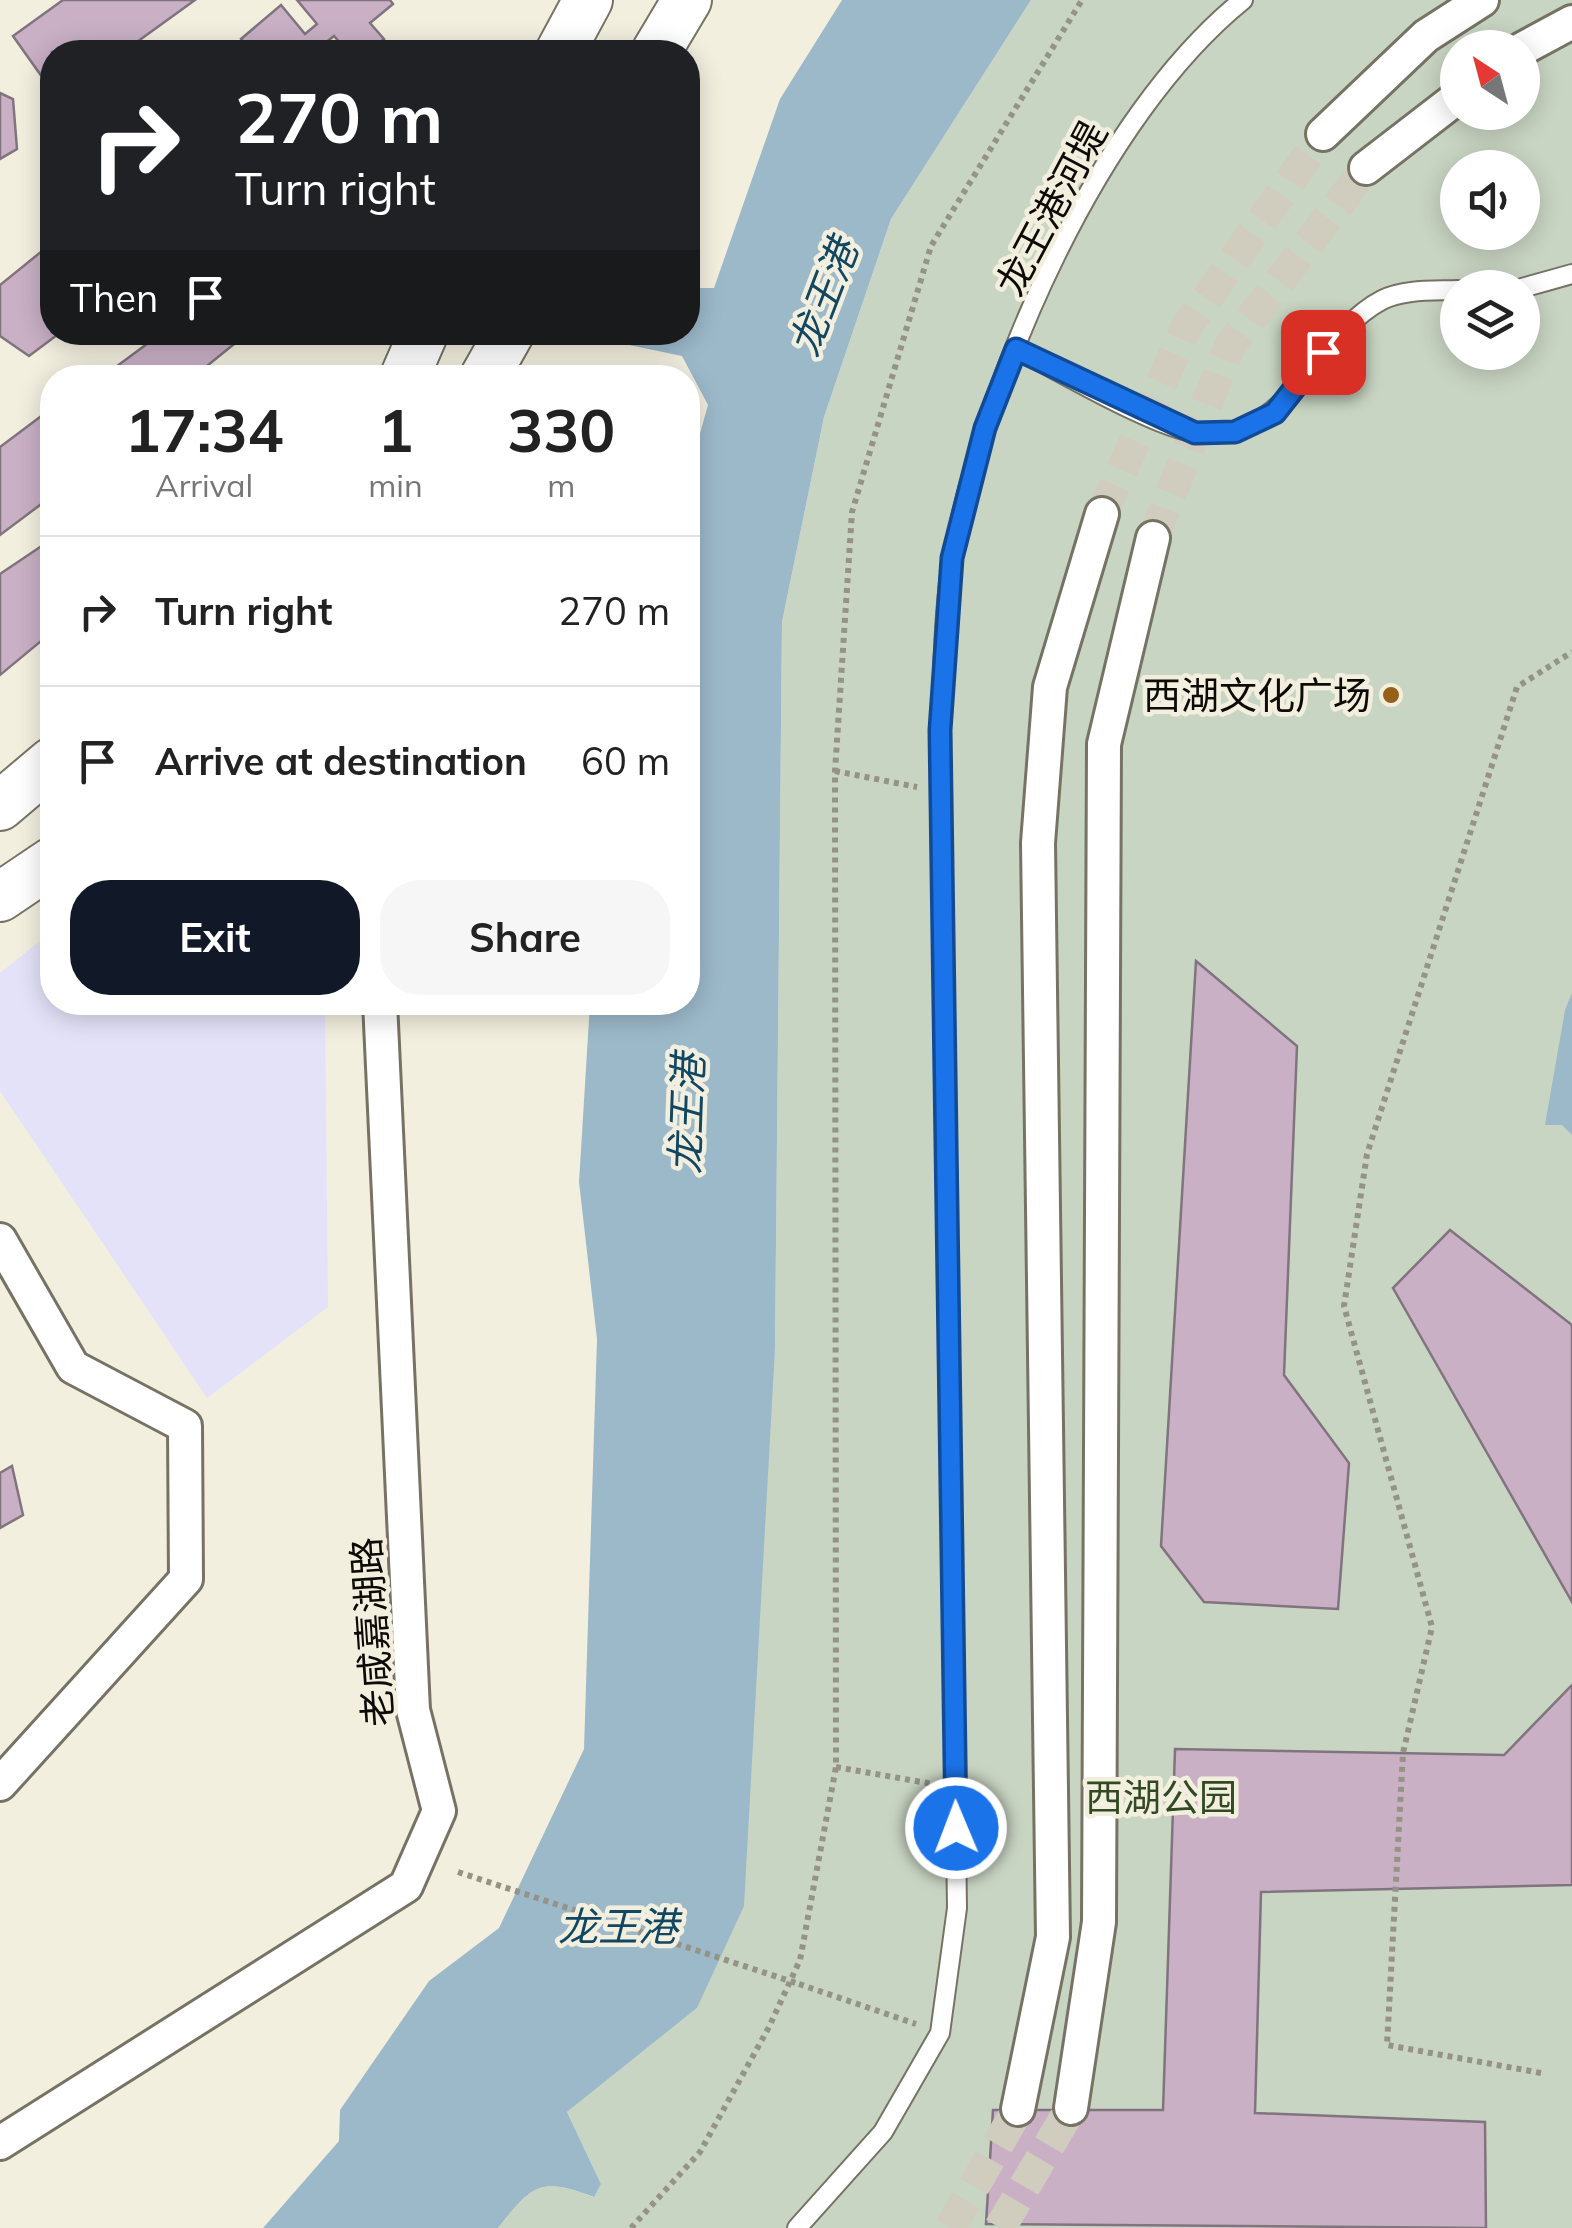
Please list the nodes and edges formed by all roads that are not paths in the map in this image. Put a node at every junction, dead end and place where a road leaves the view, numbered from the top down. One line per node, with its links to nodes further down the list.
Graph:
1 (588, 0): 7 (main road)
2 (687, 0): 8 (main road)
3 (1244, 0): 15 (lane, 龙王港河堤)
4 (1482, 0): 10 (street)
5 (1572, 22): 6 (street)
6 (1540, 39)
7 (566, 40)
8 (663, 40)
9 (1440, 111): 11 (street)
10 (1323, 134)
11 (1366, 168)
12 (1572, 274): 13 (lane)
13 (1540, 283)
14 (1440, 292): 15 (lane)
15 (1016, 349): 28 (lane, 龙王港河堤)
16 (1102, 514): 26 (street)
17 (1153, 538): 25 (street)
18 (40, 772): 19 (main road)
19 (0, 806)
20 (40, 870): 21 (main road)
21 (0, 897)
22 (381, 1015): 27 (street, 老咸嘉湖路)
23 (0, 1240): 24 (street)
24 (0, 1784)
25 (1071, 2108)
26 (1018, 2109)
27 (0, 2143)
28 (797, 2228)

